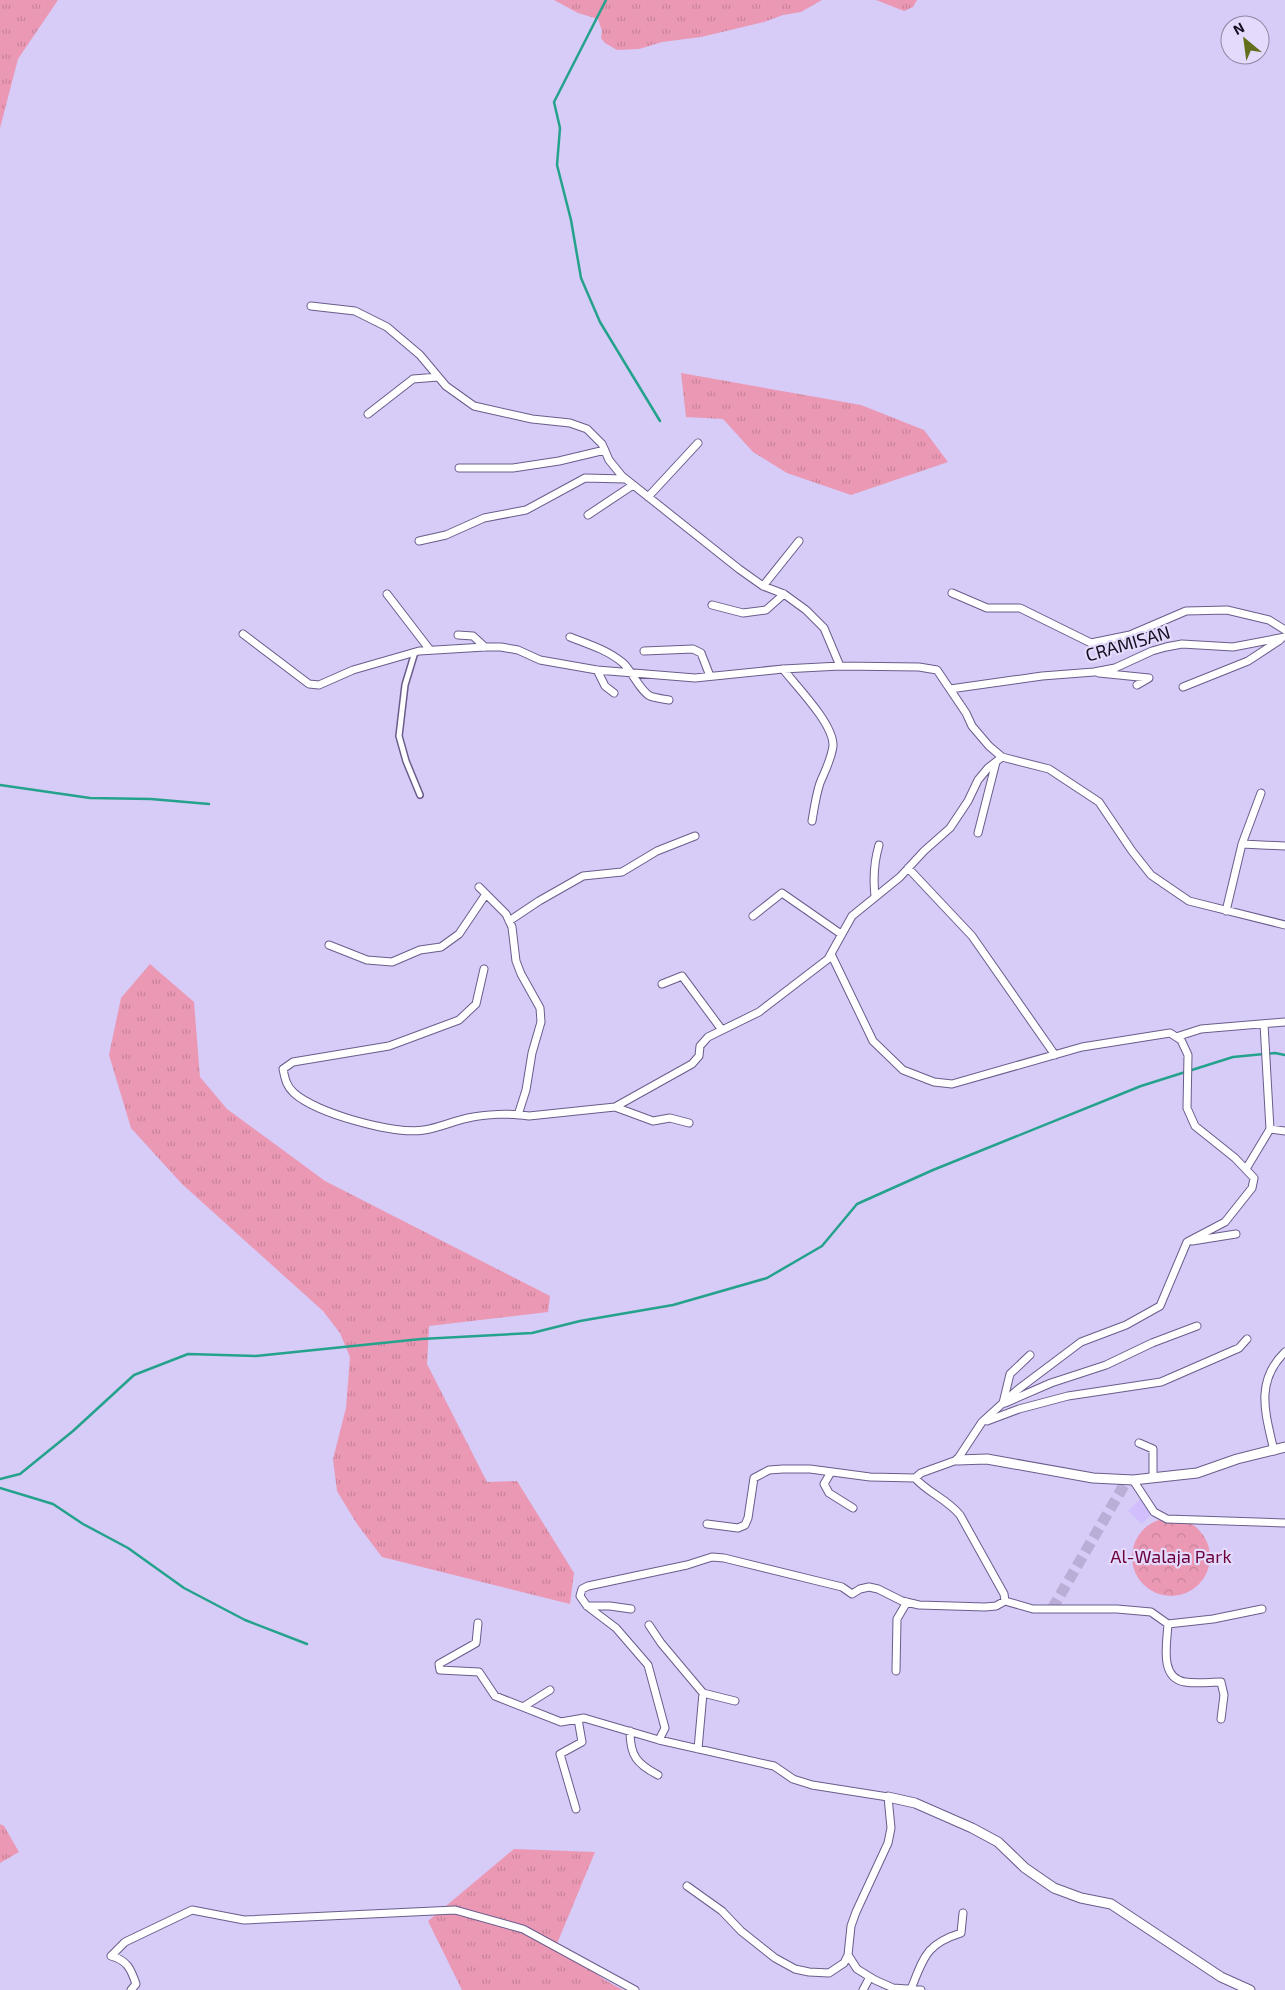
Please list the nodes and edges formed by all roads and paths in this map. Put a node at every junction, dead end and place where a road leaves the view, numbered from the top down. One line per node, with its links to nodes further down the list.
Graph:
1 (310, 306): 2 (street)
2 (438, 377): 3 (street); 5 (street)
3 (368, 414)
4 (698, 443): 9 (street)
5 (605, 450): 6 (street); 7 (street)
6 (458, 468)
7 (626, 479): 8 (street); 11 (street)
8 (633, 485): 9 (street); 10 (street)
9 (648, 497): 13 (street)
10 (588, 515)
11 (419, 541)
12 (799, 542): 13 (street)
13 (763, 586): 16 (street)
14 (952, 593): 18 (street)
15 (386, 594): 24 (street)
16 (784, 594): 17 (street); 27 (street)
17 (712, 605)
18 (1285, 630)
19 (242, 634): 26 (street)
20 (458, 635): 23 (street)
21 (570, 637): 31 (street)
22 (1285, 637): 30 (street, CRAMISAN); 34 (street)
23 (485, 647): 24 (street); 29 (street)
24 (430, 650): 26 (street)
25 (644, 651): 32 (street)
26 (415, 652): 40 (street)
27 (840, 666): 28 (street); 35 (street)
28 (782, 669): 32 (street); 41 (street)
29 (597, 670): 31 (street); 36 (street)
30 (1089, 672): 33 (street); 35 (street, CRAMISAN)
31 (633, 673): 32 (street); 37 (street)
32 (710, 676)
33 (1136, 685)
34 (1183, 686)
35 (950, 689): 38 (street)
36 (614, 693)
37 (669, 700)
38 (999, 760): 42 (street); 47 (street); 51 (street)
39 (1261, 793): 44 (street)
40 (420, 795)
41 (812, 821)
42 (978, 833)
43 (695, 836): 53 (street)
44 (1242, 844): 46 (street); 51 (street)
45 (879, 845): 50 (street)
46 (1285, 846)
47 (908, 868): 50 (street); 64 (street)
48 (479, 887): 49 (street)
49 (486, 894): 53 (street); 56 (street)
50 (875, 896): 55 (street)
51 (1226, 911): 54 (street)
52 (754, 916): 55 (street)
53 (510, 921): 66 (street)
54 (1285, 925)
55 (841, 934): 57 (street)
56 (329, 945)
57 (831, 954): 62 (street); 64 (street)
58 (484, 970): 66 (street)
59 (662, 984): 62 (street)
60 (1285, 1022): 61 (street)
61 (1264, 1024): 63 (street); 68 (street)
62 (722, 1030): 65 (street)
63 (1176, 1036): 64 (street); 70 (street)
64 (1055, 1055)
65 (615, 1107): 66 (street); 67 (street)
66 (518, 1114)
67 (689, 1123)
68 (1270, 1129): 69 (street); 70 (street)
69 (1285, 1131)
70 (1246, 1169): 72 (street)
71 (1236, 1234): 72 (street)
72 (1188, 1242): 77 (street)
73 (1197, 1326): 77 (street)
74 (1247, 1339): 78 (street)
75 (1285, 1352): 81 (street)
76 (1030, 1355): 77 (street)
77 (1002, 1404): 78 (street)
78 (982, 1422): 82 (street)
79 (1139, 1443): 85 (street)
80 (1285, 1447): 81 (street)
81 (1274, 1451): 85 (street)
82 (957, 1460): 84 (street); 86 (street)
83 (831, 1472): 84 (street); 87 (street); 89 (street)
84 (915, 1478): 90 (street)
85 (1153, 1478): 86 (street)
86 (1132, 1480): 88 (street)
87 (853, 1508)
88 (1285, 1523)
89 (707, 1524)
90 (1005, 1601): 91 (street); 96 (street)
91 (907, 1602): 92 (street); 98 (street)
92 (586, 1606): 94 (street); 106 (street)
93 (1262, 1608): 96 (street)
94 (631, 1610)
95 (478, 1622): 102 (street)
96 (1168, 1624): 104 (street)
97 (649, 1625): 100 (street)
98 (896, 1671)
99 (550, 1690): 102 (street)
100 (703, 1693): 101 (street); 107 (street)
101 (735, 1701)
102 (523, 1707): 103 (street)
103 (578, 1719): 105 (street); 110 (street)
104 (1221, 1719)
105 (630, 1731): 106 (street); 108 (street)
106 (659, 1740): 107 (street)
107 (698, 1749): 109 (street)
108 (658, 1775)
109 (888, 1797): 113 (street); 120 (street)
110 (576, 1809)
111 (687, 1886): 113 (street)
112 (963, 1913): 115 (street)
113 (848, 1955): 114 (street)
114 (870, 1977): 115 (street); 118 (street)
115 (911, 1988): 119 (street)
116 (132, 1990): 117 (street)
117 (635, 1990)
118 (863, 1990)
119 (921, 1990)
120 (1250, 1990)

